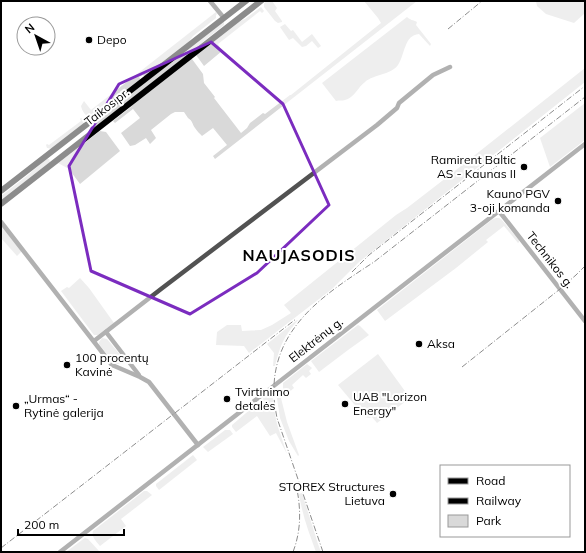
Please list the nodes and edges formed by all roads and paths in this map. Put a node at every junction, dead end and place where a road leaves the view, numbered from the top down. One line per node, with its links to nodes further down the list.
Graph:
1 (210, 1): 4 (street)
2 (246, 1): 4 (main road, Taikos pr.)
3 (261, 1): 5 (main road, Taikos pr.)
4 (224, 18): 5 (main road); 7 (main road, Taikos pr.)
5 (226, 28): 8 (main road, Taikos pr.)
6 (450, 67): 17 (street)
7 (89, 124): 8 (main road); 10 (main road, Taikos pr.)
8 (94, 131): 11 (main road, Taikos pr.)
9 (585, 144): 14 (street, Elektrėnų g.)
10 (51, 153): 11 (main road); 12 (main road, Taikos pr.)
11 (55, 161): 13 (main road, Taikos pr.)
12 (1, 191)
13 (1, 204)
14 (499, 211): 16 (street, Technikos g.); 20 (street, Elektrėnų g.)
15 (1, 222): 18 (street)
16 (585, 321)
17 (106, 332): 18 (street); 19 (street)
18 (94, 341): 19 (street)
19 (140, 377): 20 (street)
20 (198, 445): 21 (street, Elektrėnų g.)
21 (60, 552)

